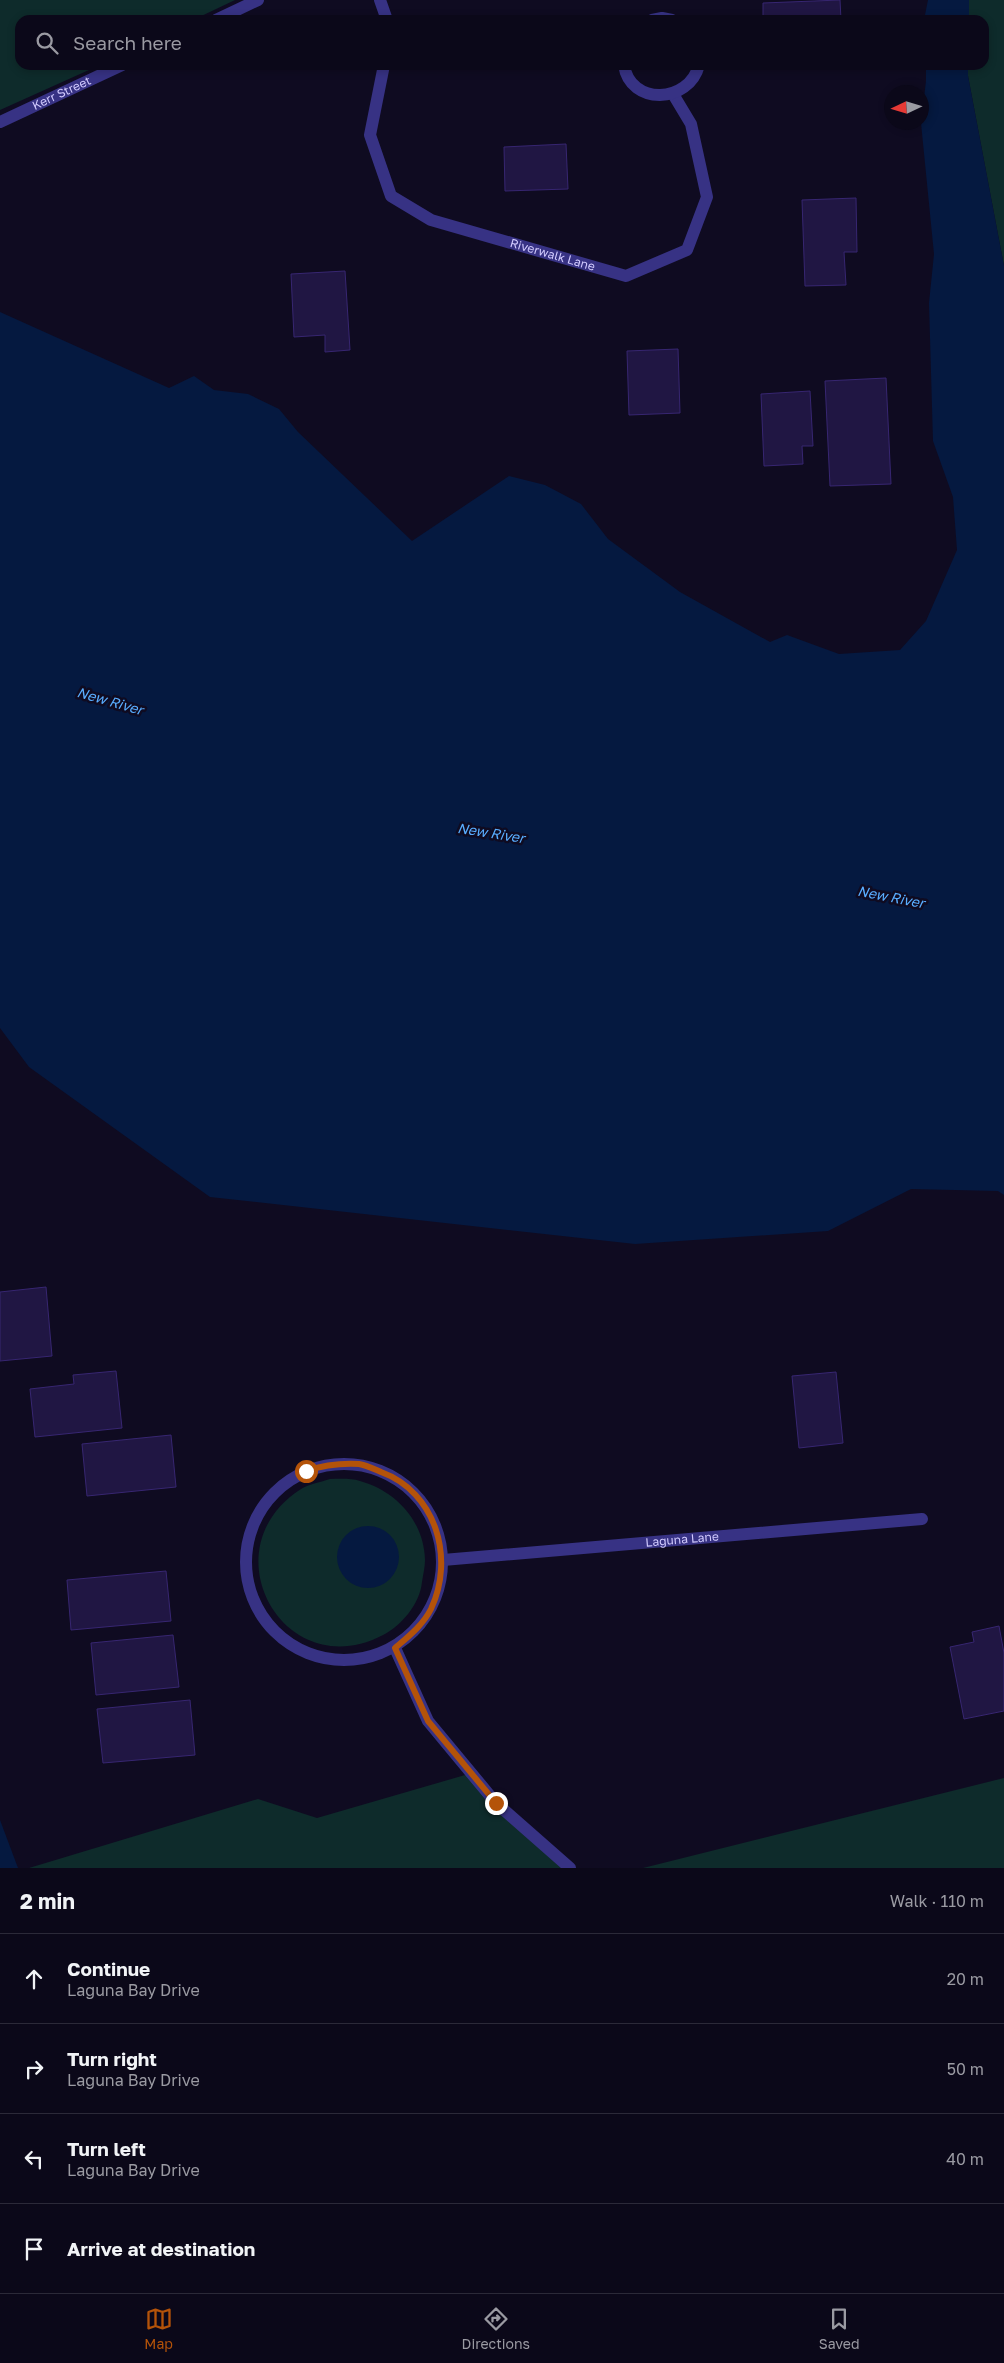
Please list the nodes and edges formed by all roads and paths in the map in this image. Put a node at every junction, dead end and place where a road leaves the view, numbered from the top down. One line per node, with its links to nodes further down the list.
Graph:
1 (258, 0): 3 (street)
2 (380, 0): 4 (street)
3 (226, 15)
4 (385, 15)
5 (111, 70): 10 (street, Kerr Street)
6 (383, 70): 9 (street, Riverwalk Lane)
7 (626, 70): 9 (street)
8 (697, 70): 9 (street)
9 (673, 94)
10 (0, 122)
11 (922, 1518): 12 (street, Laguna Lane)
12 (443, 1560): 13 (street); 13 (street)
13 (395, 1648): 14 (street)
14 (570, 1868)

